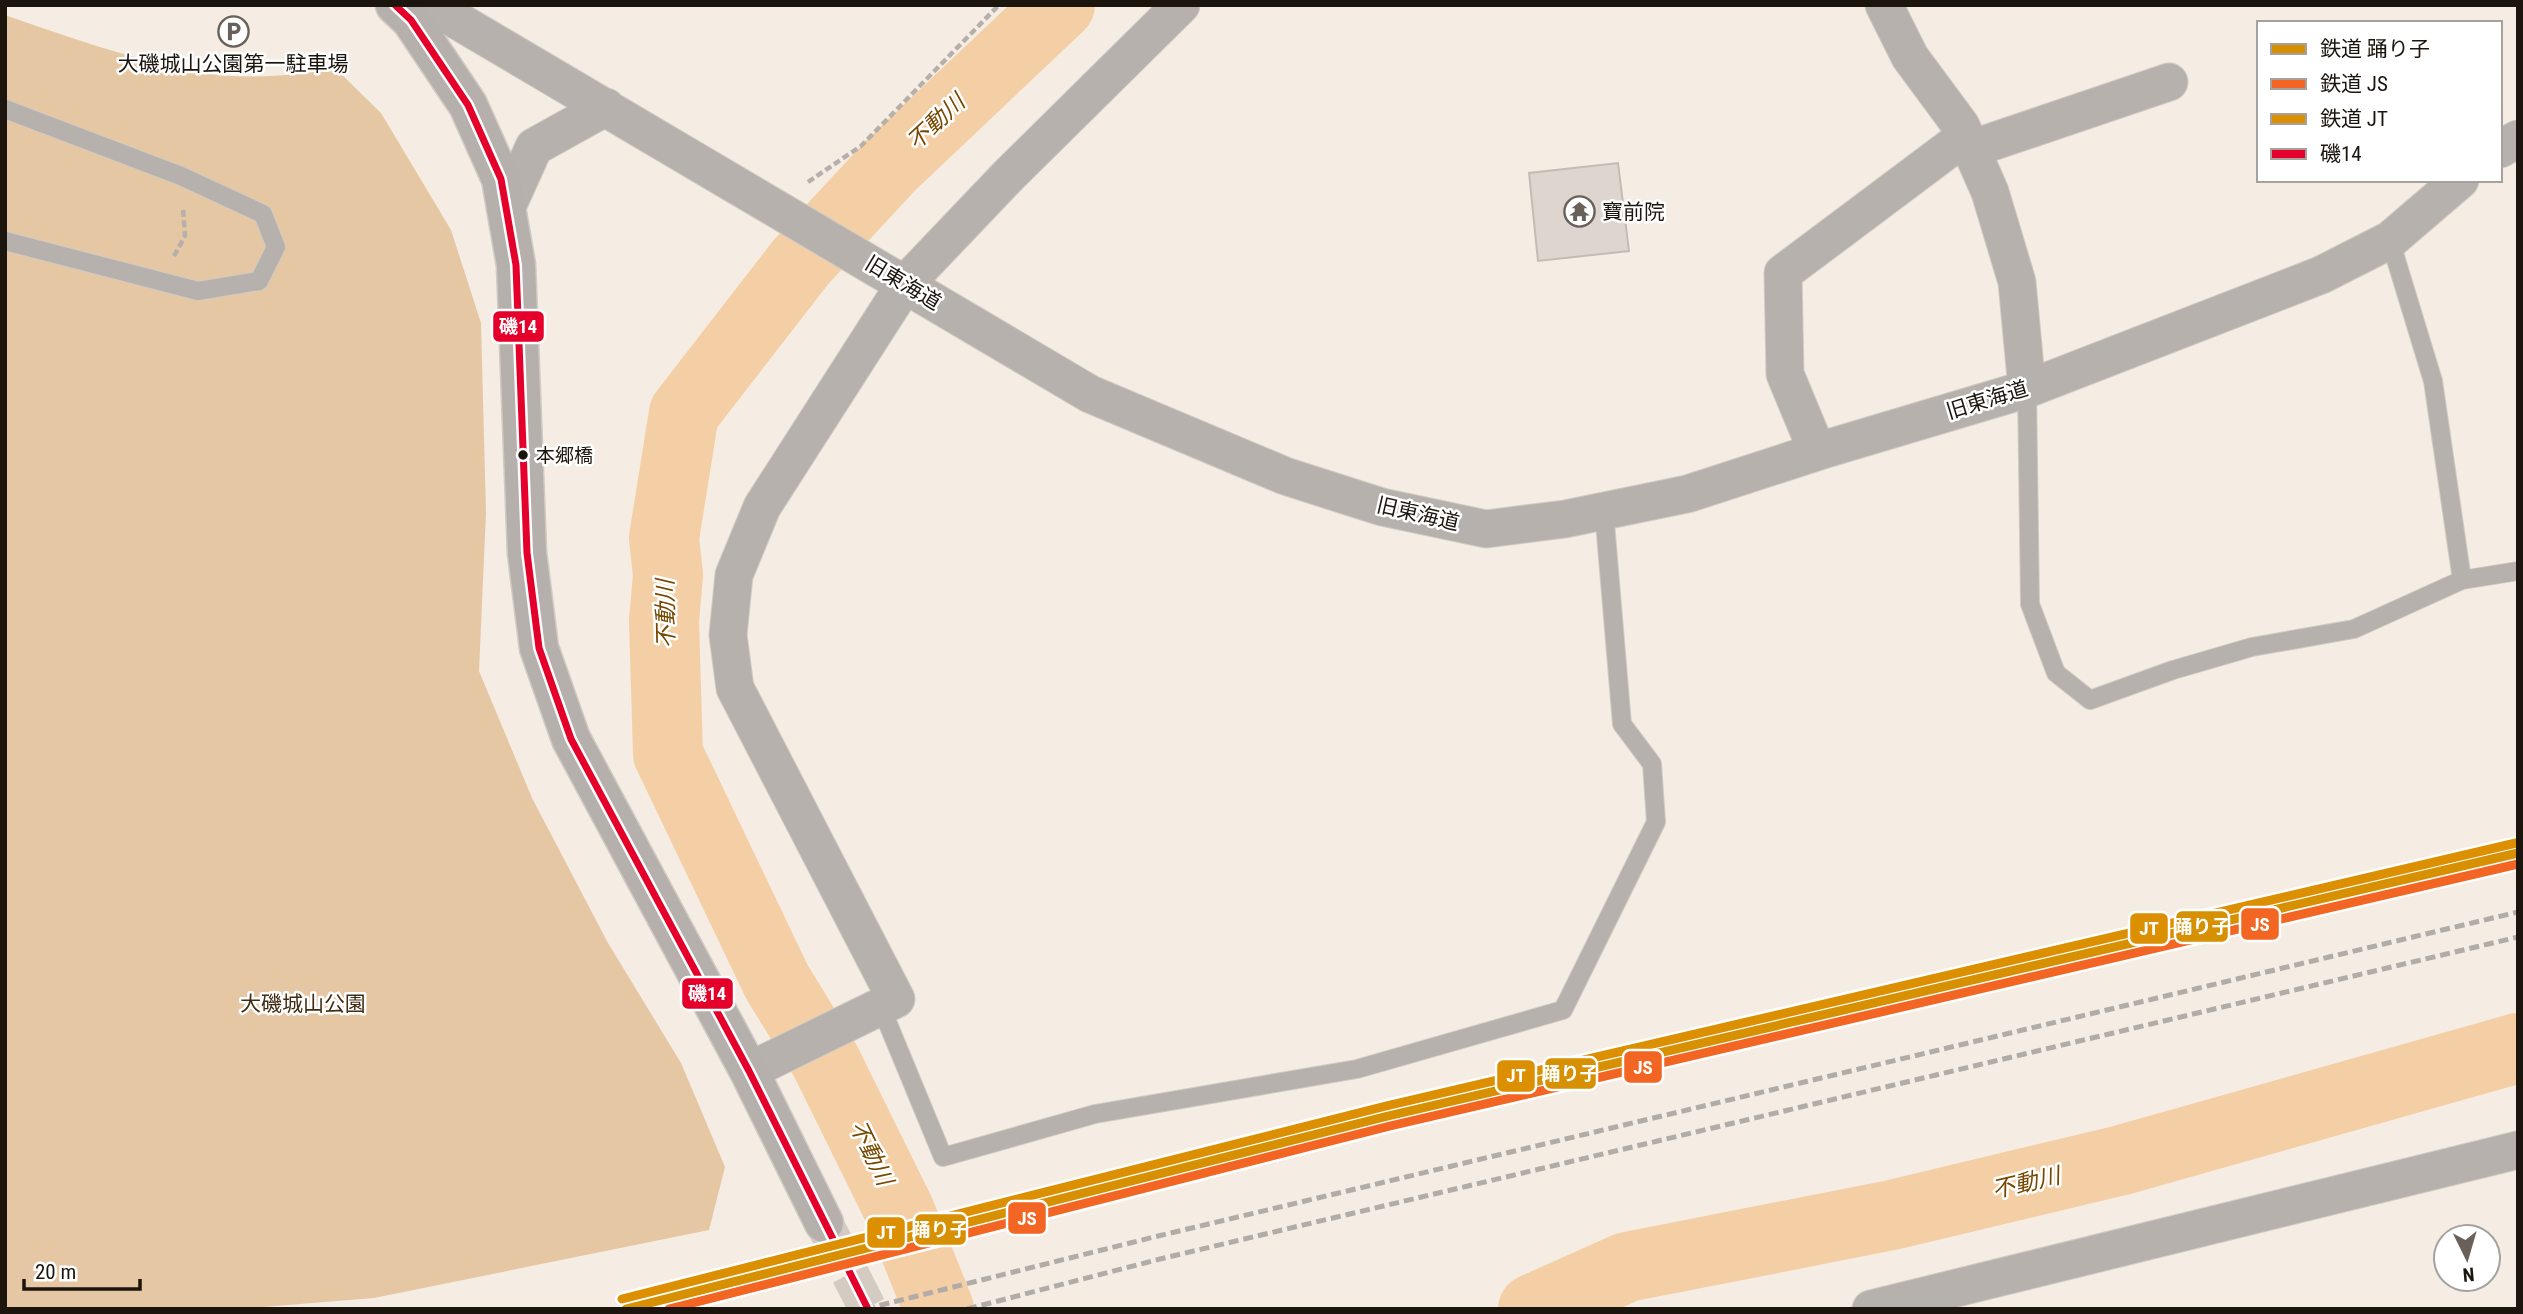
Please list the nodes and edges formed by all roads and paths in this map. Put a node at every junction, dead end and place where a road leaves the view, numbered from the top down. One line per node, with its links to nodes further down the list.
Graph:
1 (395, 5): 14 (street)
2 (431, 5): 7 (street, 旧東海道)
3 (999, 5): 15 (path)
4 (1181, 5): 18 (street)
5 (1884, 5): 10 (street)
6 (2169, 82): 10 (street)
7 (606, 107): 14 (street); 15 (street, 旧東海道)
8 (5, 109): 12 (lane)
9 (2518, 139): 11 (street)
10 (1969, 143): 20 (street); 21 (street)
11 (2502, 148)
12 (181, 176): 19 (path); 19 (lane)
13 (2458, 182): 16 (street, 旧東海道)
14 (506, 209): 26 (street)
15 (778, 209): 18 (street, 旧東海道)
16 (2390, 240): 20 (street, 旧東海道); 24 (lane)
17 (5, 241): 19 (lane)
18 (891, 276): 22 (street, 旧東海道); 25 (street)
19 (161, 282)
20 (2027, 389): 21 (street, 旧東海道); 24 (lane)
21 (1818, 451): 22 (street, 旧東海道)
22 (1604, 511): 25 (lane)
23 (2518, 571): 24 (lane)
24 (2462, 580)
25 (881, 1006): 26 (street)
26 (758, 1066): 28 (street)
27 (2518, 1150): 29 (street)
28 (824, 1223)
29 (1871, 1309)

